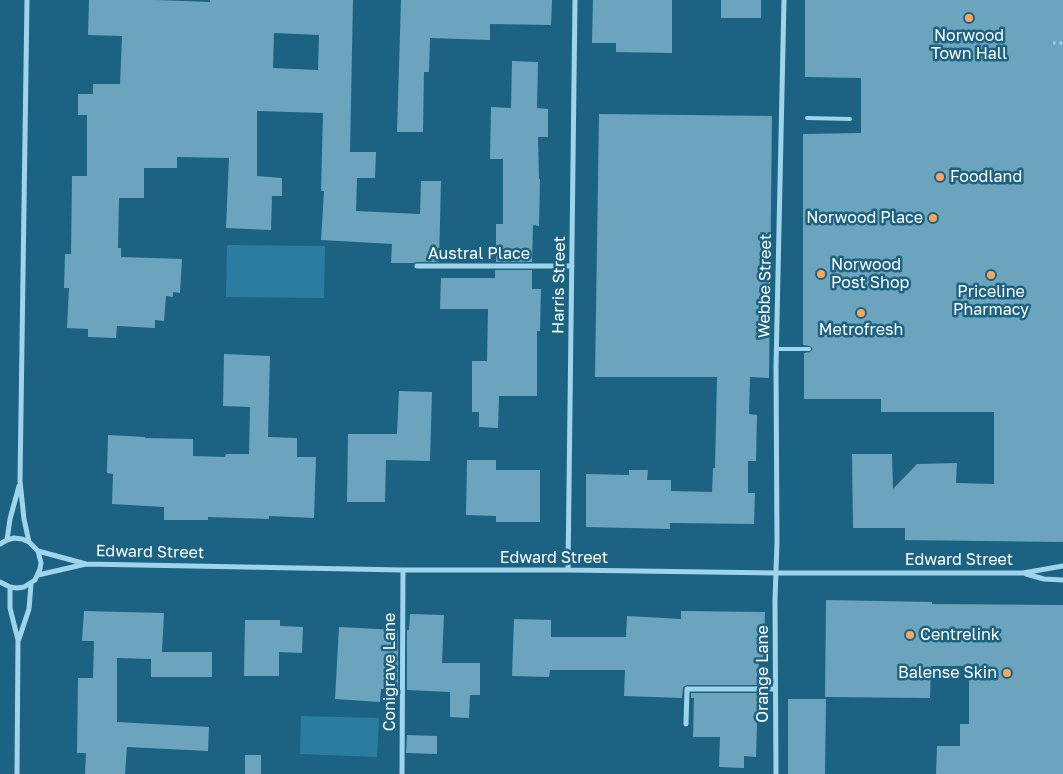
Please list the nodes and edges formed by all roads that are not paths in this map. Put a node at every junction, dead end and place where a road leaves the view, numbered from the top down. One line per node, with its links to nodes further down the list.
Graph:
1 (575, 0): 7 (street, Harris Street)
2 (784, 0): 9 (street, Webbe Street)
3 (27, 1): 10 (street)
4 (808, 118): 5 (lane)
5 (850, 119)
6 (416, 266): 7 (street, Austral Place)
7 (572, 266): 18 (street, Harris Street)
8 (809, 348): 9 (lane)
9 (776, 349): 19 (street, Webbe Street)
10 (20, 480): 11 (street); 12 (street)
11 (7, 540): 12 (street); 13 (street)
12 (29, 542): 14 (street)
13 (0, 544)
14 (38, 551): 15 (street, Edward Street); 21 (street)
15 (86, 564): 17 (street, Edward Street); 21 (street, Edward Street)
16 (1063, 566): 20 (street, Edward Street)
17 (403, 570): 18 (street, Edward Street); 30 (street, Conigrave Lane)
18 (568, 570): 19 (street, Edward Street)
19 (776, 573): 20 (street, Edward Street); 27 (street, Orange Lane)
20 (1023, 573): 22 (street, Edward Street)
21 (38, 575): 24 (street)
22 (1063, 580)
23 (0, 582): 25 (street)
24 (31, 584): 25 (street); 26 (street)
25 (10, 588): 26 (street)
26 (18, 640): 29 (street)
27 (775, 689): 28 (street); 31 (street, Orange Lane)
28 (686, 724)
29 (17, 774)
30 (402, 774)
31 (776, 774)

